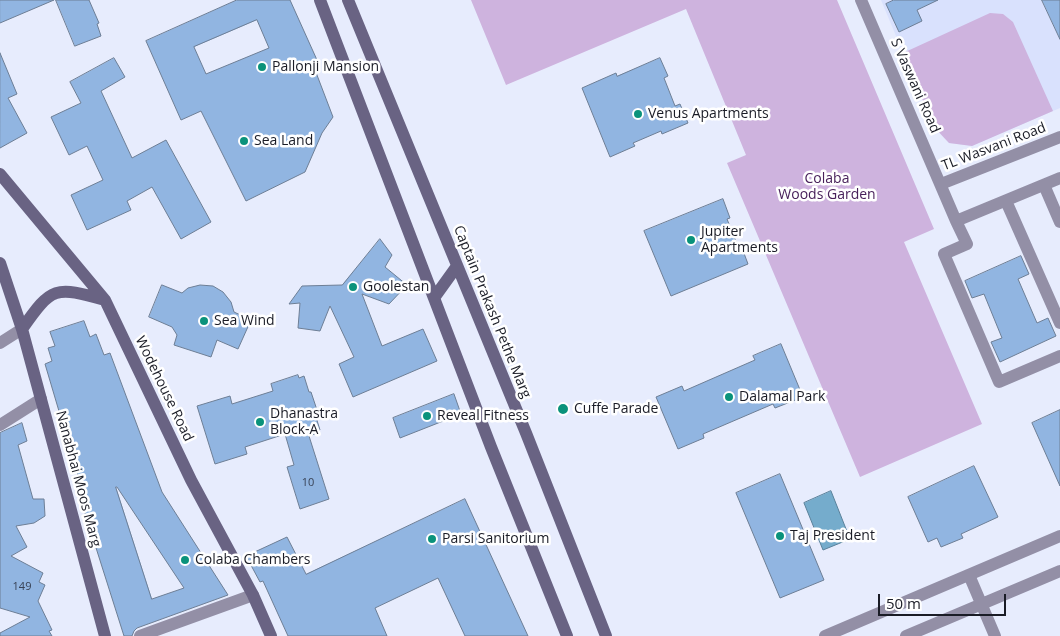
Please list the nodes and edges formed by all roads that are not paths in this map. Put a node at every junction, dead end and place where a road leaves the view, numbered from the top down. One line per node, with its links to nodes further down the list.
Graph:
1 (320, 0): 14 (main road)
2 (348, 0): 13 (main road, Captain Prakash Pethe Marg)
3 (861, 0): 7 (street, S Vaswani Road)
4 (1060, 137): 7 (street, TL Wasvani Road)
5 (0, 174): 15 (main road, Wodehouse Road)
6 (1060, 178): 8 (street)
7 (941, 184): 10 (street, TL Wasvani Road)
8 (1044, 185): 9 (street); 11 (street)
9 (1006, 201): 10 (street); 16 (street)
10 (956, 221): 19 (street, TL Wasvani Road)
11 (1060, 222)
12 (0, 263): 17 (main road, Nanabhai Moos Marg)
13 (457, 266): 14 (main road); 31 (main road, Captain Prakash Pethe Marg)
14 (434, 298): 30 (main road)
15 (105, 300): 17 (main road); 25 (main road, Wodehouse Road)
16 (1060, 323)
17 (22, 329): 18 (street); 20 (main road, Nanabhai Moos Marg)
18 (0, 343)
19 (1060, 356)
20 (41, 399): 21 (street); 27 (main road, Nanabhai Moos Marg)
21 (0, 425)
22 (1060, 536): 24 (street)
23 (1060, 571): 26 (street)
24 (969, 575): 26 (street); 32 (street)
25 (253, 595): 28 (street); 29 (main road, Wodehouse Road)
26 (981, 604): 33 (street); 34 (street)
27 (105, 636)
28 (140, 636)
29 (271, 636)
30 (567, 636)
31 (606, 636)
32 (825, 636)
33 (906, 636)
34 (995, 636)

